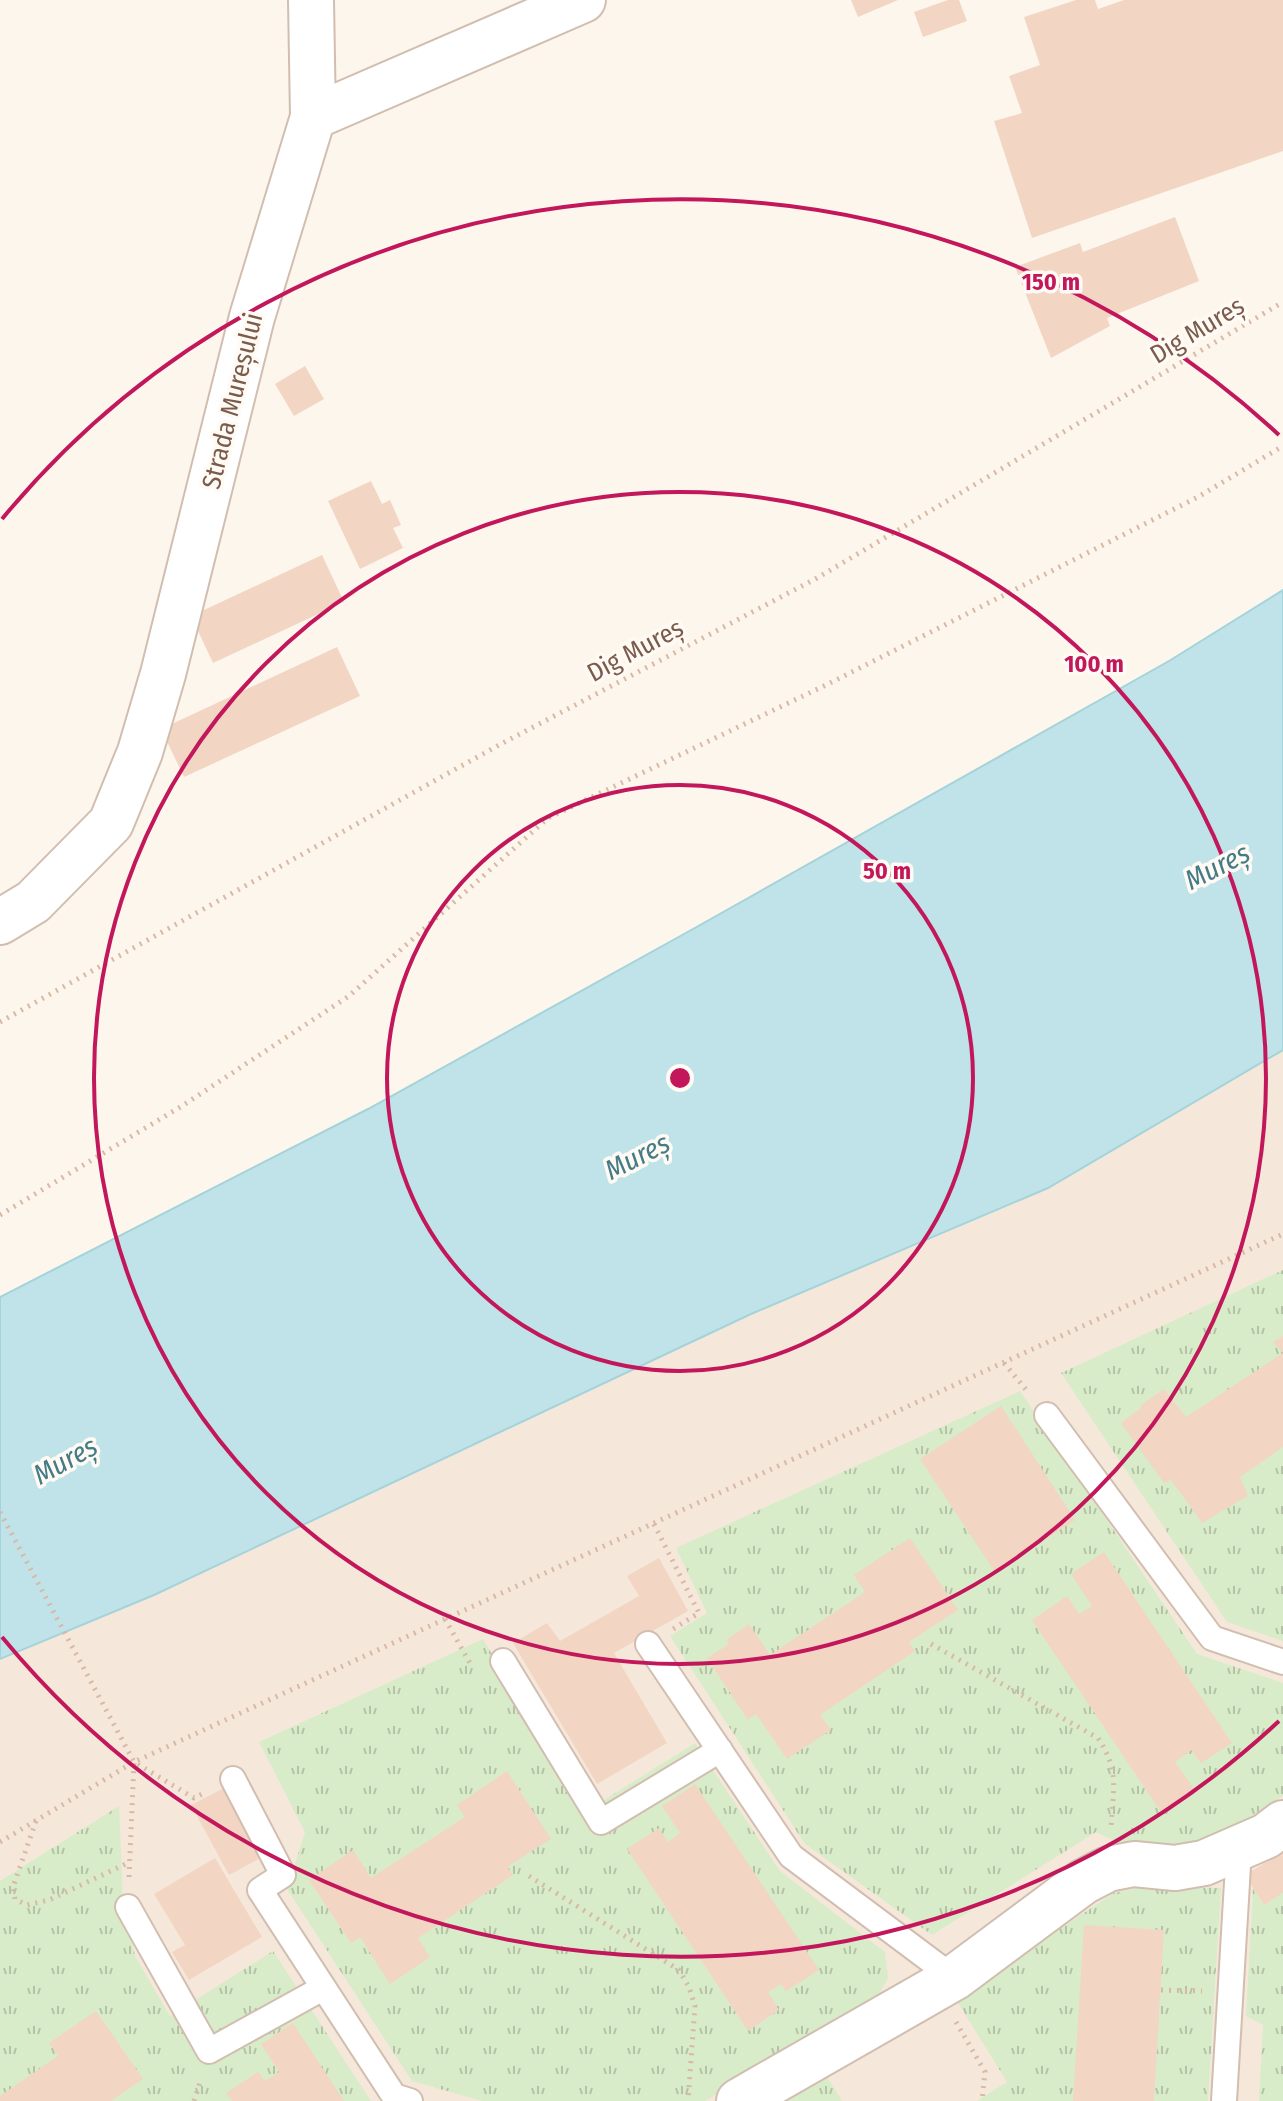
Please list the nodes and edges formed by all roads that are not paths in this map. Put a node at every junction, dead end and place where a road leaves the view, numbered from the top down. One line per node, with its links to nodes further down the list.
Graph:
1 (311, 0): 3 (street, Strada Mureșului)
2 (583, 0): 3 (street)
3 (313, 117): 4 (street, Strada Mureșului)
4 (0, 922)
5 (1047, 1415): 8 (lane)
6 (648, 1644): 9 (lane)
7 (503, 1661): 9 (lane)
8 (1283, 1662)
9 (720, 1750): 14 (lane)
10 (233, 1779): 15 (lane)
11 (1283, 1823): 12 (street)
12 (1239, 1849): 14 (street); 18 (lane)
13 (128, 1907): 15 (lane)
14 (945, 1983): 17 (street)
15 (323, 1988): 16 (lane)
16 (410, 2101)
17 (739, 2101)
18 (1224, 2101)

